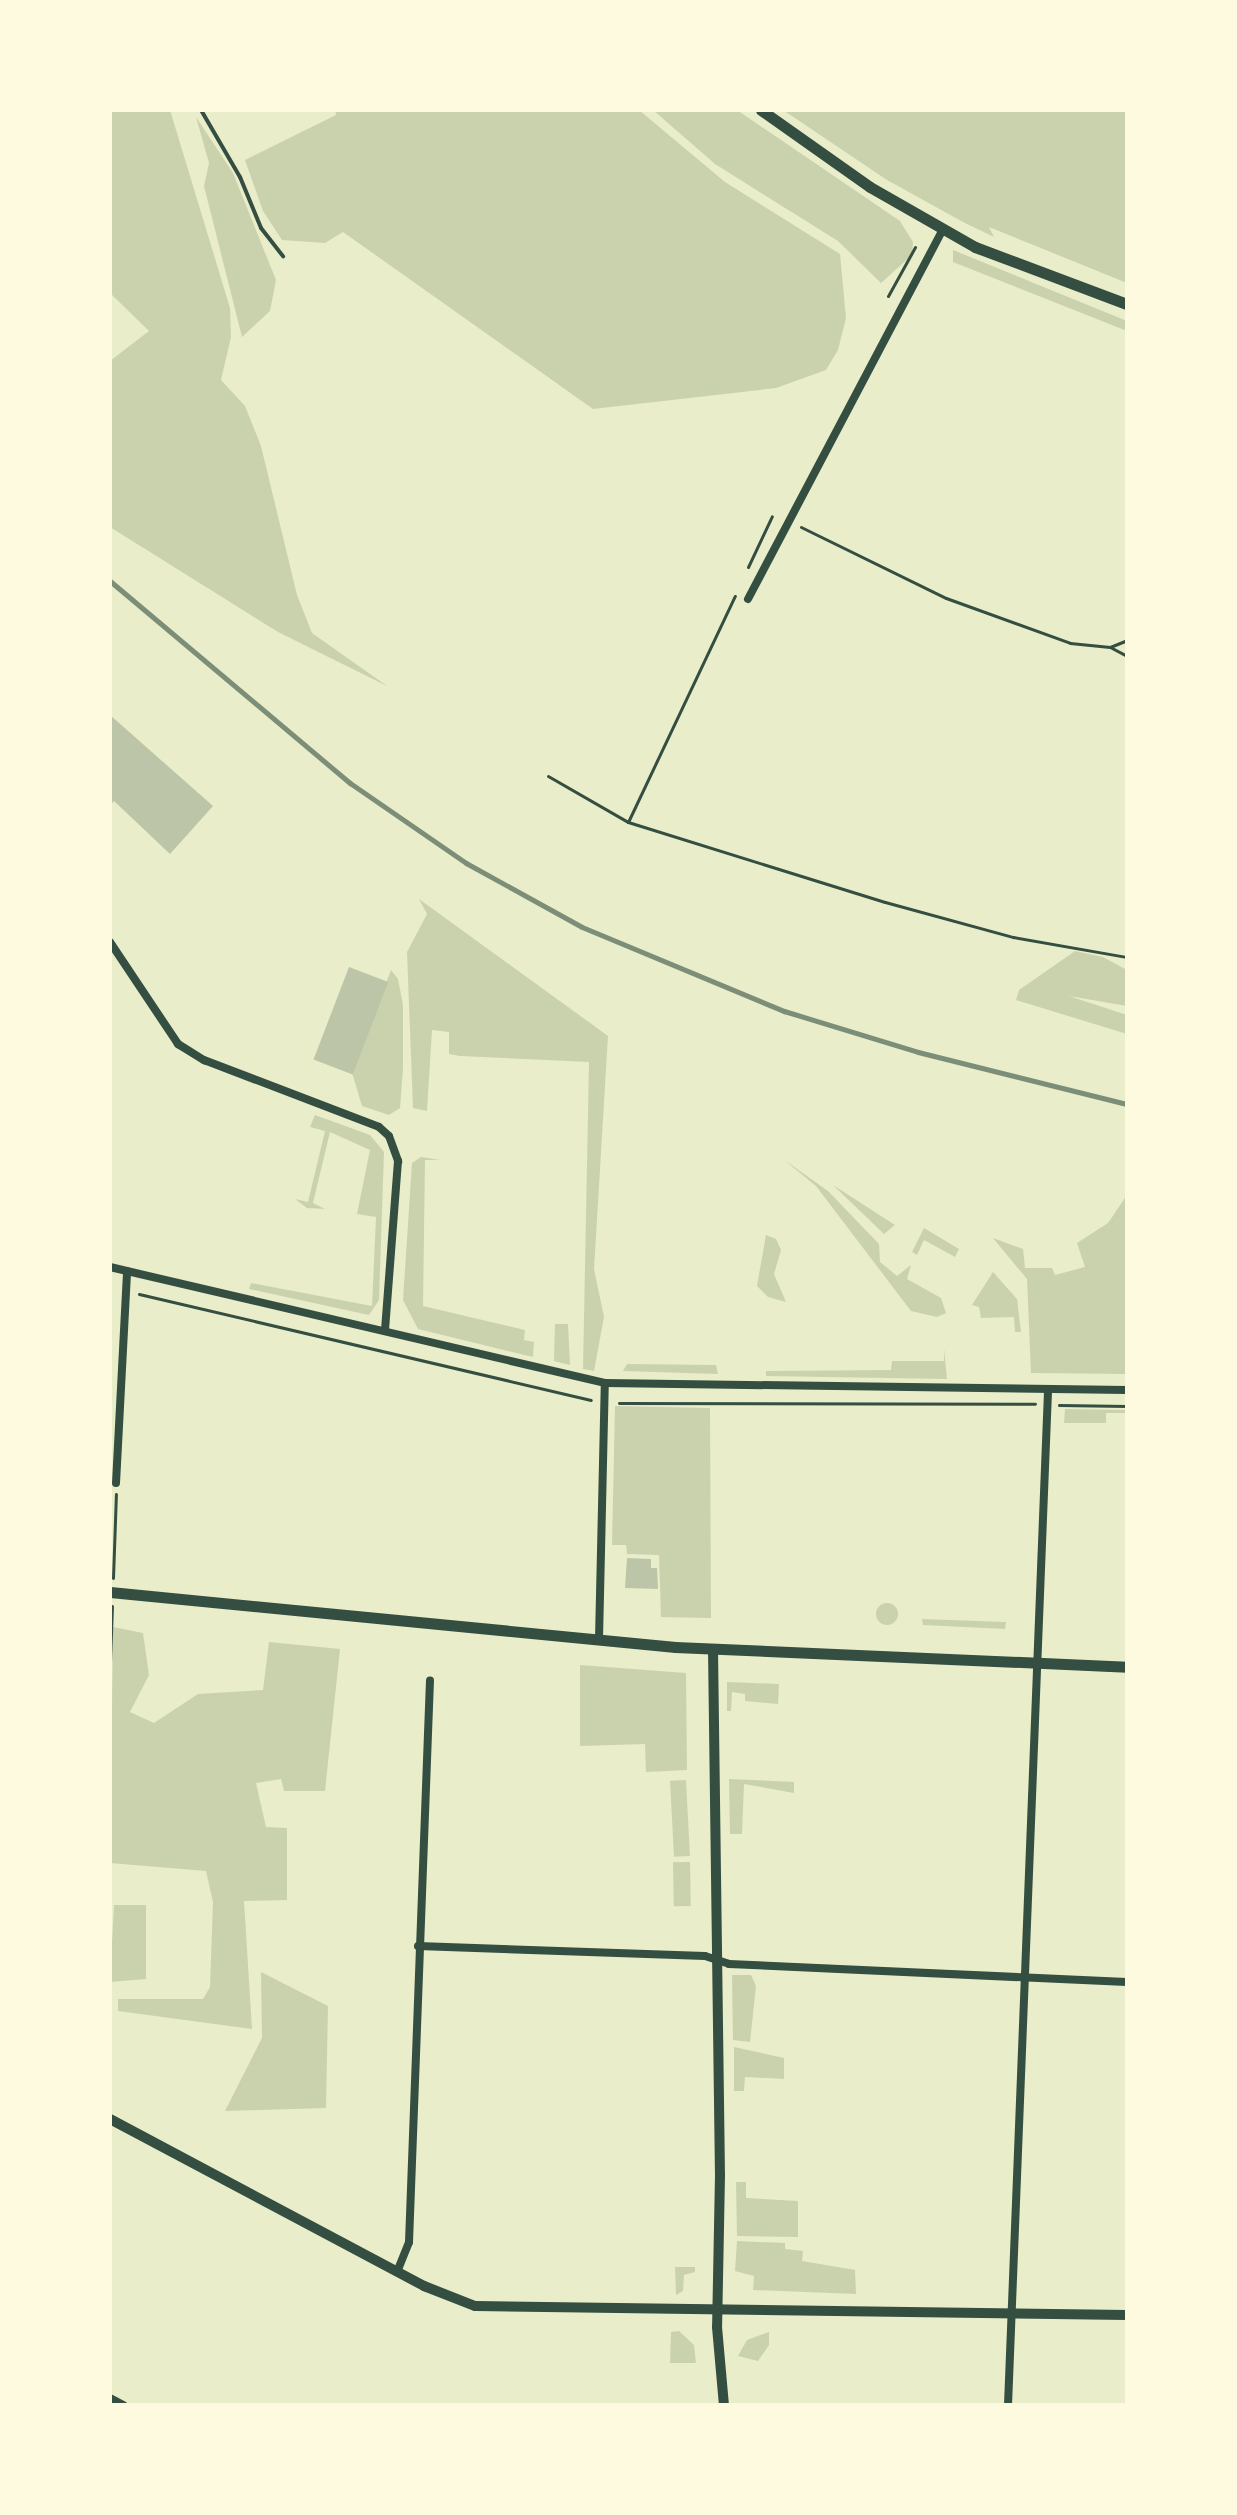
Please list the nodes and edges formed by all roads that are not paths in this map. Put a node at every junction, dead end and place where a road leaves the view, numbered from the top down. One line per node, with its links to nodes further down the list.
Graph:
1 (201, 110): 4 (lane)
2 (761, 110): 3 (main road)
3 (943, 229): 5 (main road); 6 (street)
4 (283, 256)
5 (1127, 304)
6 (748, 599)
7 (110, 942): 10 (street)
8 (110, 1267): 9 (street)
9 (127, 1271): 10 (street); 14 (street)
10 (385, 1331): 11 (street)
11 (605, 1383): 12 (street); 16 (street)
12 (1048, 1390): 13 (street); 18 (street)
13 (1127, 1390)
14 (116, 1483)
15 (111, 1592): 16 (main road)
16 (599, 1639): 17 (main road)
17 (713, 1649): 18 (main road); 22 (street)
18 (1038, 1662): 19 (main road); 23 (street)
19 (1127, 1667)
20 (430, 1680): 21 (street)
21 (418, 1946): 22 (street); 26 (street)
22 (716, 1960): 23 (street); 27 (street)
23 (1026, 1977): 24 (street); 28 (street)
24 (1127, 1982)
25 (110, 2119): 26 (street)
26 (397, 2272): 27 (street)
27 (718, 2311): 28 (street); 32 (street)
28 (1011, 2313): 29 (street); 33 (street)
29 (1127, 2315)
30 (110, 2398): 31 (street)
31 (123, 2405)
32 (724, 2405)
33 (1008, 2405)

